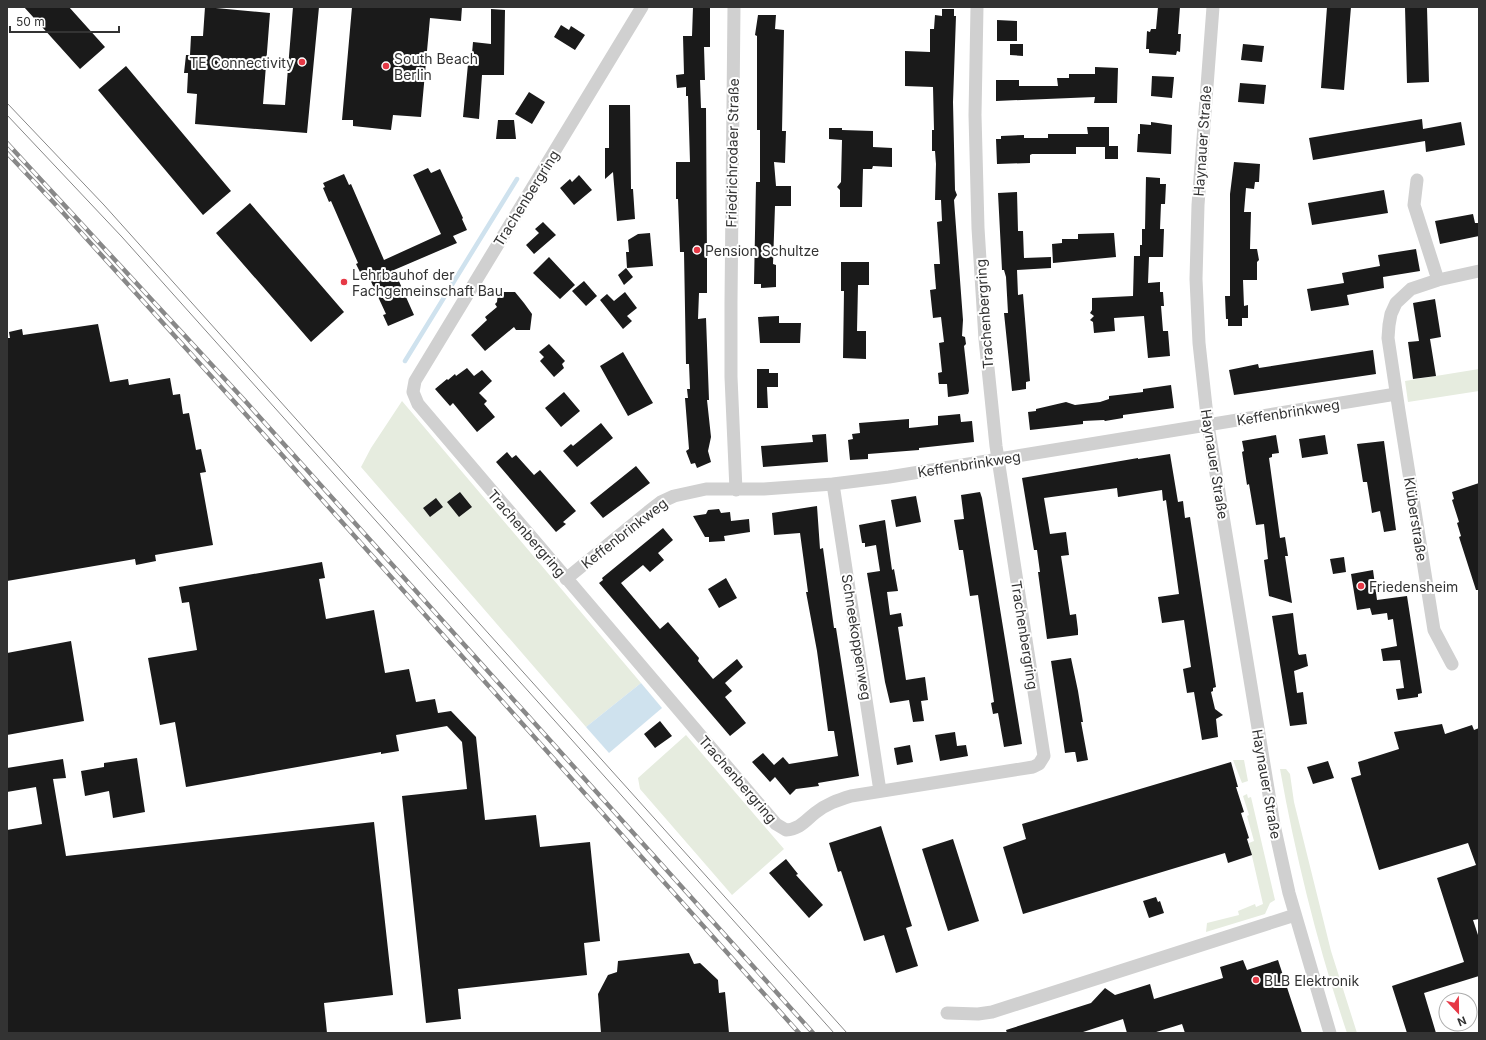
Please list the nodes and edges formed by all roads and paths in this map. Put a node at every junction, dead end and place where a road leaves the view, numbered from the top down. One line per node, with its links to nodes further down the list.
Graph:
1 (642, 7): 13 (street, Trachenbergring)
2 (734, 7): 12 (street, Friedrichrodaer Straße)
3 (977, 7): 10 (street, Trachenbergring)
4 (1213, 7): 9 (street, Haynauer Straße)
5 (1417, 180): 7 (street)
6 (1479, 271): 7 (street, Klüberstraße)
7 (1438, 280): 8 (street, Klüberstraße)
8 (1396, 394): 9 (street, Keffenbrinkweg); 14 (street, Klüberstraße)
9 (1208, 425): 10 (street, Keffenbrinkweg); 16 (street, Haynauer Straße)
10 (998, 459): 11 (street, Keffenbrinkweg); 15 (street, Trachenbergring)
11 (833, 484): 12 (street, Keffenbrinkweg); 15 (street, Schneekoppenweg)
12 (736, 490): 13 (street, Keffenbrinkweg)
13 (566, 579): 15 (street, Trachenbergring)
14 (1452, 664)
15 (880, 791)
16 (1295, 915): 17 (street); 18 (street, Haynauer Straße)
17 (947, 1012)
18 (1330, 1033)

